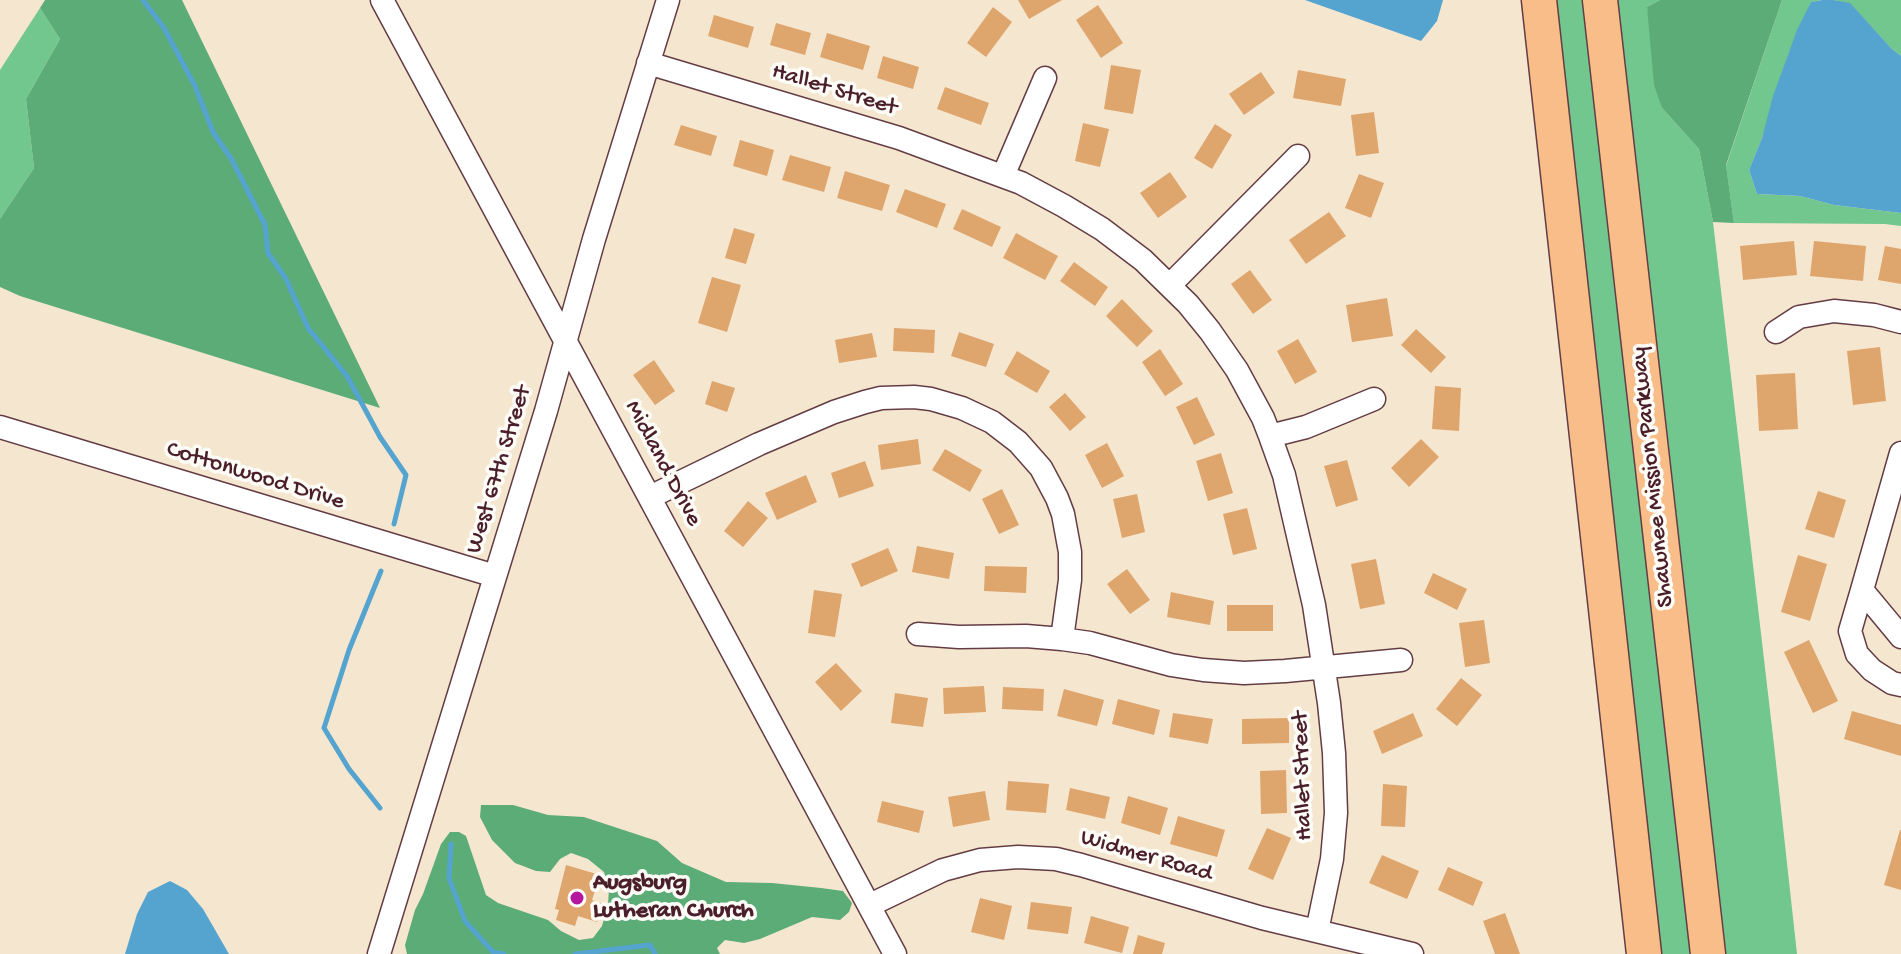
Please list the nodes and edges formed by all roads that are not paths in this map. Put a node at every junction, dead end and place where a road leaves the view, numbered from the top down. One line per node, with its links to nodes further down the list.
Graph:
1 (382, 0): 12 (street, Midland Drive)
2 (668, 0): 5 (street, West 67th Street)
3 (1539, 0): 32 (highway)
4 (1600, 0): 33 (highway, Shawnee Mission Parkway)
5 (648, 63): 8 (street, Hallet Street); 12 (street, West 67th Street)
6 (1045, 78): 8 (street)
7 (1298, 156): 9 (street)
8 (1003, 176): 9 (street, Hallet Street)
9 (1170, 285): 15 (street, Hallet Street)
10 (1901, 322): 11 (street)
11 (1776, 332)
12 (565, 340): 18 (street, Midland Drive); 19 (street, West 67th Street)
13 (1374, 399): 15 (street)
14 (0, 427): 19 (street, Cottonwood Drive)
15 (1270, 436): 25 (street, Hallet Street)
16 (1901, 453): 17 (street)
17 (1896, 486): 20 (street)
18 (650, 497): 23 (street); 27 (street, Midland Drive)
19 (495, 576): 29 (street, West 67th Street)
20 (1862, 590): 22 (street); 26 (street)
21 (918, 634): 23 (street)
22 (1901, 637)
23 (1062, 639): 25 (street)
24 (1401, 660): 25 (street)
25 (1324, 667): 28 (street, Hallet Street)
26 (1901, 685)
27 (870, 905): 28 (street, Widmer Road); 30 (street, Midland Drive)
28 (1317, 931): 31 (street, Widmer Road)
29 (379, 954)
30 (895, 954)
31 (1412, 954)
32 (1644, 954)
33 (1708, 954)

